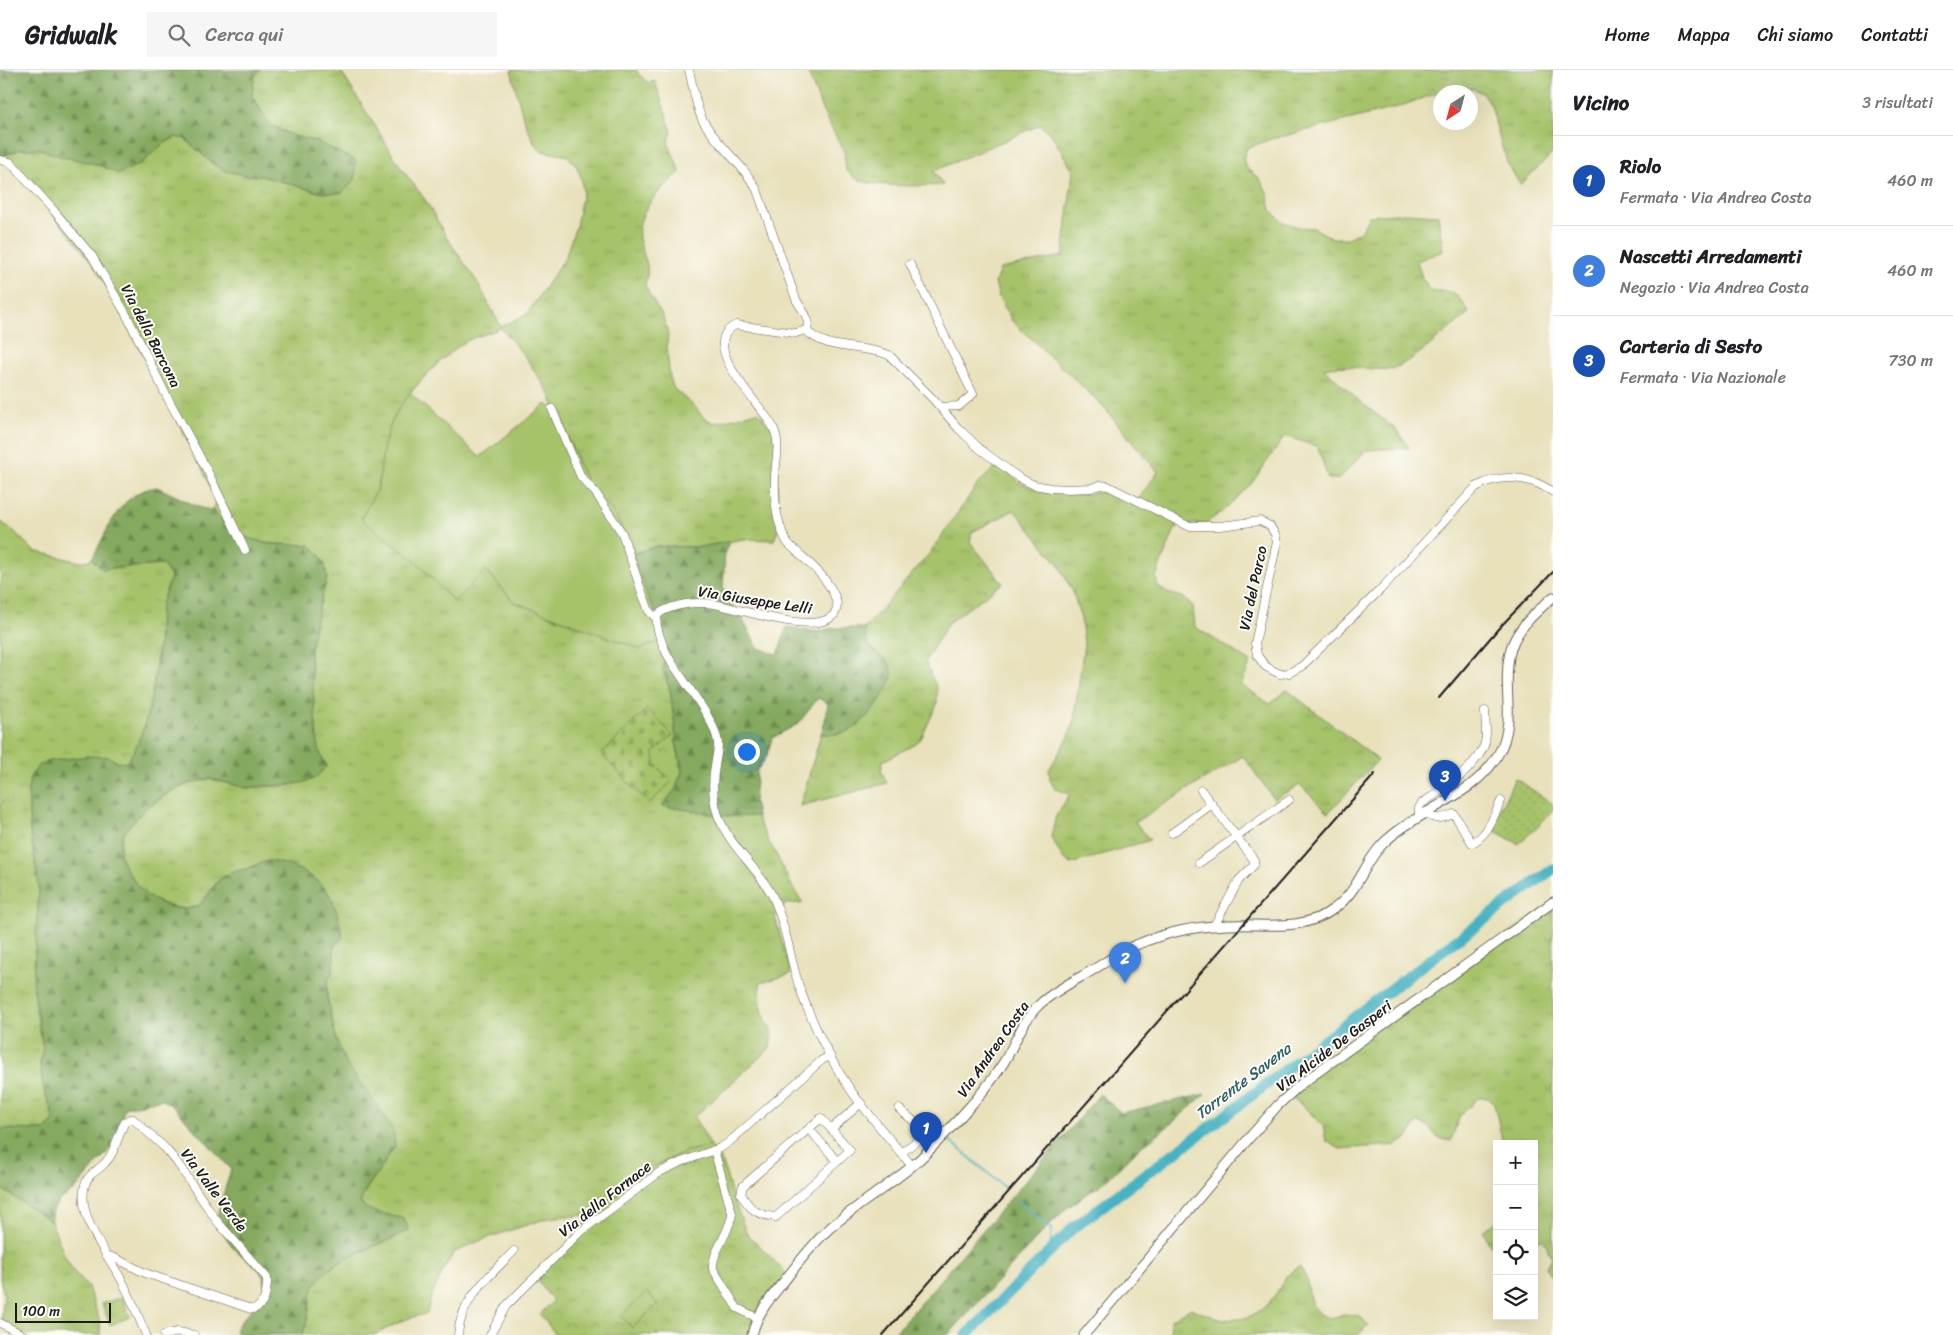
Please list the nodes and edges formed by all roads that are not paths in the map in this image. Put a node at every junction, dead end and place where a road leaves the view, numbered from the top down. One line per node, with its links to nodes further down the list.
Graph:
1 (690, 70): 4 (street)
2 (0, 160): 8 (street, Via della Barcona)
3 (910, 264): 5 (street)
4 (806, 330): 5 (street, Via del Parco); 10 (street, Via Giuseppe Lelli)
5 (940, 407): 7 (street, Via del Parco)
6 (552, 408): 10 (street)
7 (1553, 492)
8 (245, 550)
9 (1553, 597): 16 (main road, Via Andrea Costa)
10 (657, 619): 22 (street)
11 (1485, 711): 16 (street)
12 (1201, 790): 15 (street)
13 (1289, 800): 18 (street)
14 (1501, 800): 16 (street)
15 (1212, 804): 17 (street); 18 (street)
16 (1422, 814): 21 (main road, Via Andrea Costa)
17 (1172, 832)
18 (1237, 837): 19 (street); 21 (street)
19 (1199, 863)
20 (1553, 902): 44 (main road, Via Alcide De Gasperi)
21 (1214, 926): 28 (main road, Via Andrea Costa)
22 (830, 1056): 23 (street); 29 (street, Via della Fornace)
23 (860, 1103): 25 (street); 30 (street)
24 (898, 1109): 27 (street)
25 (831, 1128): 26 (street); 31 (street)
26 (809, 1129): 31 (street); 31 (street)
27 (926, 1134): 28 (street); 30 (street)
28 (938, 1141): 32 (main road, Via Andrea Costa)
29 (714, 1150): 35 (street); 42 (street, Via della Fornace)
30 (901, 1153): 32 (street)
31 (837, 1161)
32 (912, 1166): 35 (main road, Via Andrea Costa)
33 (514, 1251): 41 (street)
34 (106, 1255): 34 (street, Via Valle Verde); 38 (street, Via Valle Verde)
35 (757, 1318): 43 (main road, Via Andrea Costa)
36 (0, 1323): 37 (street)
37 (23, 1335)
38 (146, 1335)
39 (164, 1335): 40 (street)
40 (194, 1335)
41 (458, 1335)
42 (490, 1335)
43 (752, 1335)
44 (1084, 1335)

